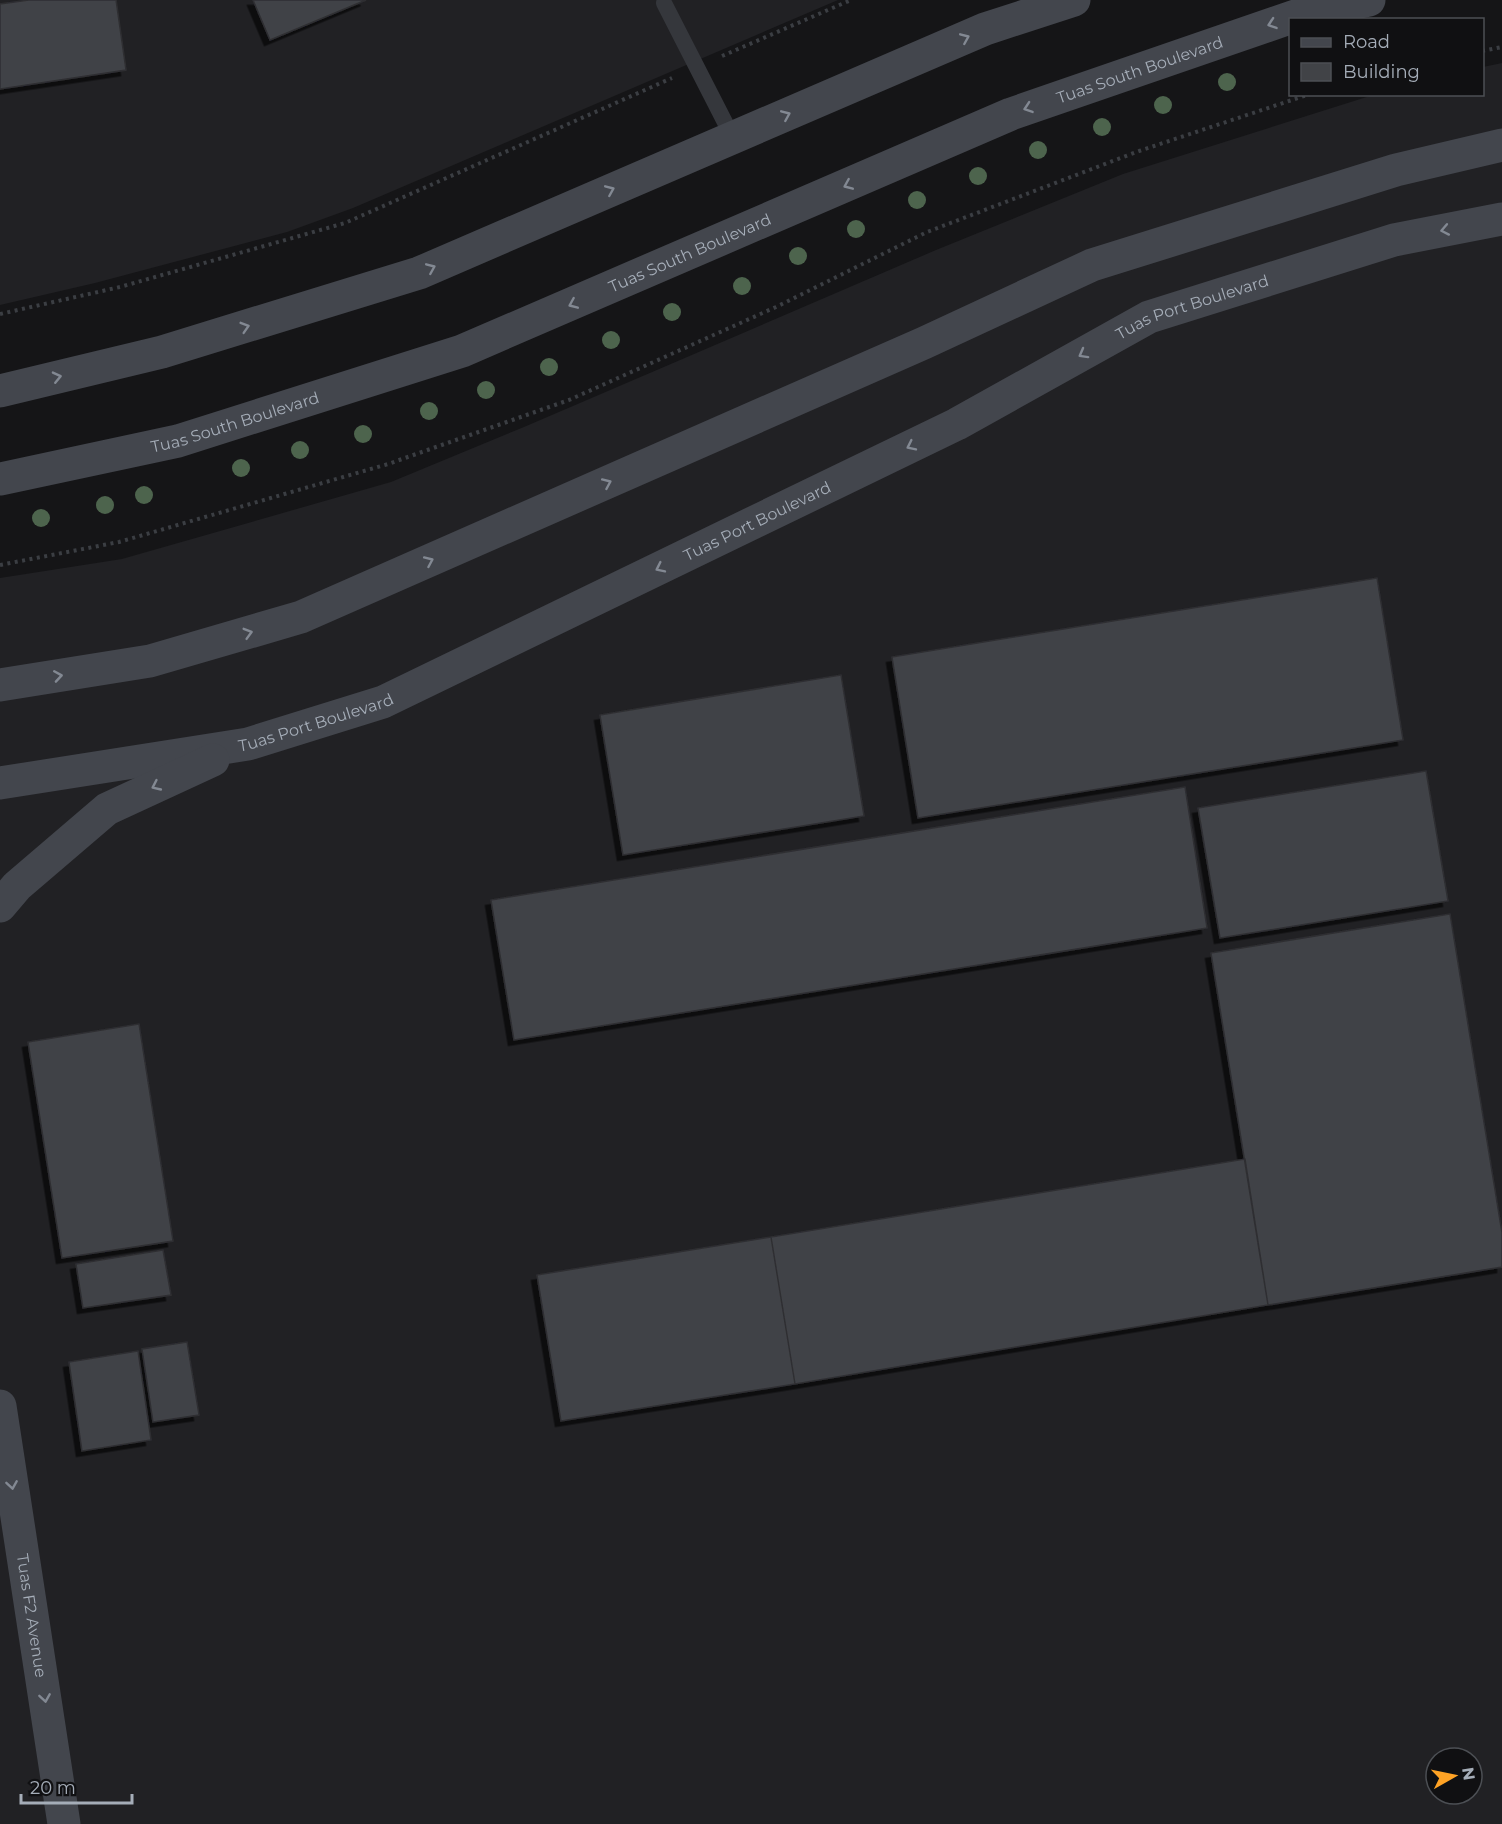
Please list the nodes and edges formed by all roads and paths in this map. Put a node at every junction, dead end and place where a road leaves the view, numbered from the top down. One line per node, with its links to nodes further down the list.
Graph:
1 (851, 0): 9 (path)
2 (1074, 0): 11 (street, one-way to 2)
3 (1369, 0): 5 (street, Tuas South Boulevard, one-way to 5)
4 (664, 3): 9 (lane)
5 (1289, 18)
6 (1289, 18): 16 (street, Tuas South Boulevard, one-way to 16)
7 (1502, 48): 8 (path)
8 (1484, 51)
9 (697, 67): 11 (lane); 14 (path)
10 (1304, 96): 17 (path)
11 (733, 138): 15 (street, one-way to 11)
12 (1502, 145): 18 (street, one-way to 12)
13 (1502, 219): 19 (street, Tuas Port Boulevard, one-way to 19)
14 (0, 314)
15 (0, 391)
16 (0, 479)
17 (0, 566)
18 (0, 684)
19 (248, 744): 20 (street, Tuas Port Boulevard); 21 (street, one-way to 21)
20 (0, 783)
21 (0, 906)
22 (0, 1406): 23 (street, Tuas F2 Avenue, one-way to 23)
23 (64, 1824)

